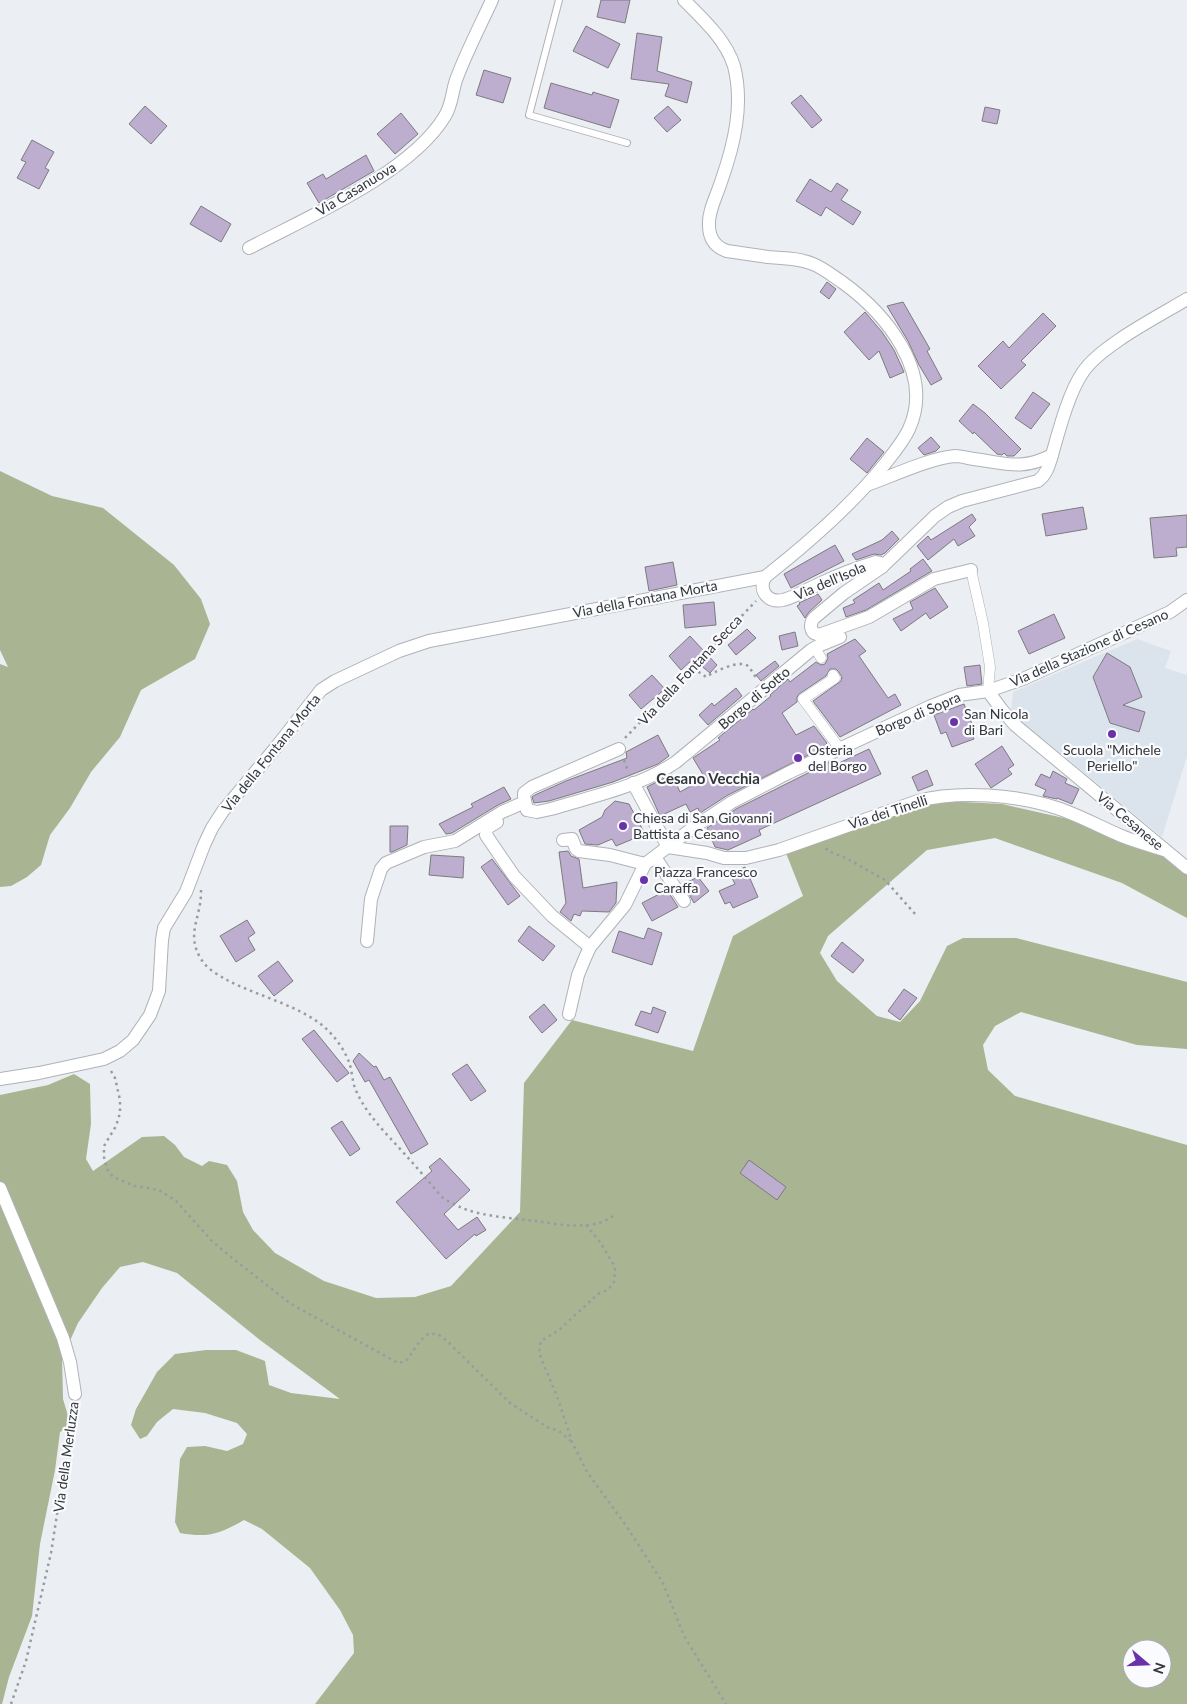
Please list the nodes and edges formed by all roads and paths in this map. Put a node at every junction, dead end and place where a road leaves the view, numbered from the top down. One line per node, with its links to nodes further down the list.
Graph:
1 (492, 0): 5 (street, Via Casanuova)
2 (559, 0): 4 (lane)
3 (684, 0): 8 (street)
4 (627, 143)
5 (249, 248)
6 (1187, 299): 7 (street, Via dell'Isola)
7 (1052, 455): 8 (street); 9 (street, Via dell'Isola)
8 (867, 485): 11 (street)
9 (882, 566): 12 (street, Via dell'Isola); 14 (street, Via dell'Isola)
10 (971, 570): 14 (street, Borgo di Sotto); 18 (street)
11 (765, 577): 12 (street); 35 (street, Via della Fontana Morta)
12 (763, 592): 15 (path, Via della Fontana Secca)
13 (1187, 600): 18 (street, Via della Stazione di Cesano)
14 (868, 617): 21 (street, Borgo di Sotto)
15 (693, 668): 17 (path); 20 (path, Via della Fontana Secca)
16 (833, 675): 19 (street)
17 (760, 684)
18 (988, 691): 19 (street, Borgo di Sopra); 26 (street, Via Cesanese)
19 (840, 748): 25 (street, Borgo di Sopra)
20 (619, 749): 21 (path); 22 (street)
21 (634, 784): 22 (street, Borgo di Sotto); 25 (street)
22 (526, 806): 32 (street); 33 (street)
23 (822, 834): 25 (street, Via dei Tinelli); 26 (street, Via dei Tinelli); 31 (path)
24 (563, 840): 27 (street)
25 (668, 847): 27 (street)
26 (1164, 850): 28 (street, Via Cesanese)
27 (650, 860): 30 (street); 33 (street)
28 (1187, 868)
29 (201, 882): 39 (path)
30 (684, 902)
31 (916, 915)
32 (367, 941)
33 (590, 947): 34 (street)
34 (569, 1014)
35 (104, 1059): 36 (street); 41 (path)
36 (0, 1078)
37 (0, 1188): 40 (street, Via della Merluzza)
38 (613, 1216): 39 (path)
39 (586, 1225): 41 (path)
40 (74, 1394): 42 (path, Via della Merluzza)
41 (572, 1442): 43 (path)
42 (11, 1704)
43 (726, 1704)

